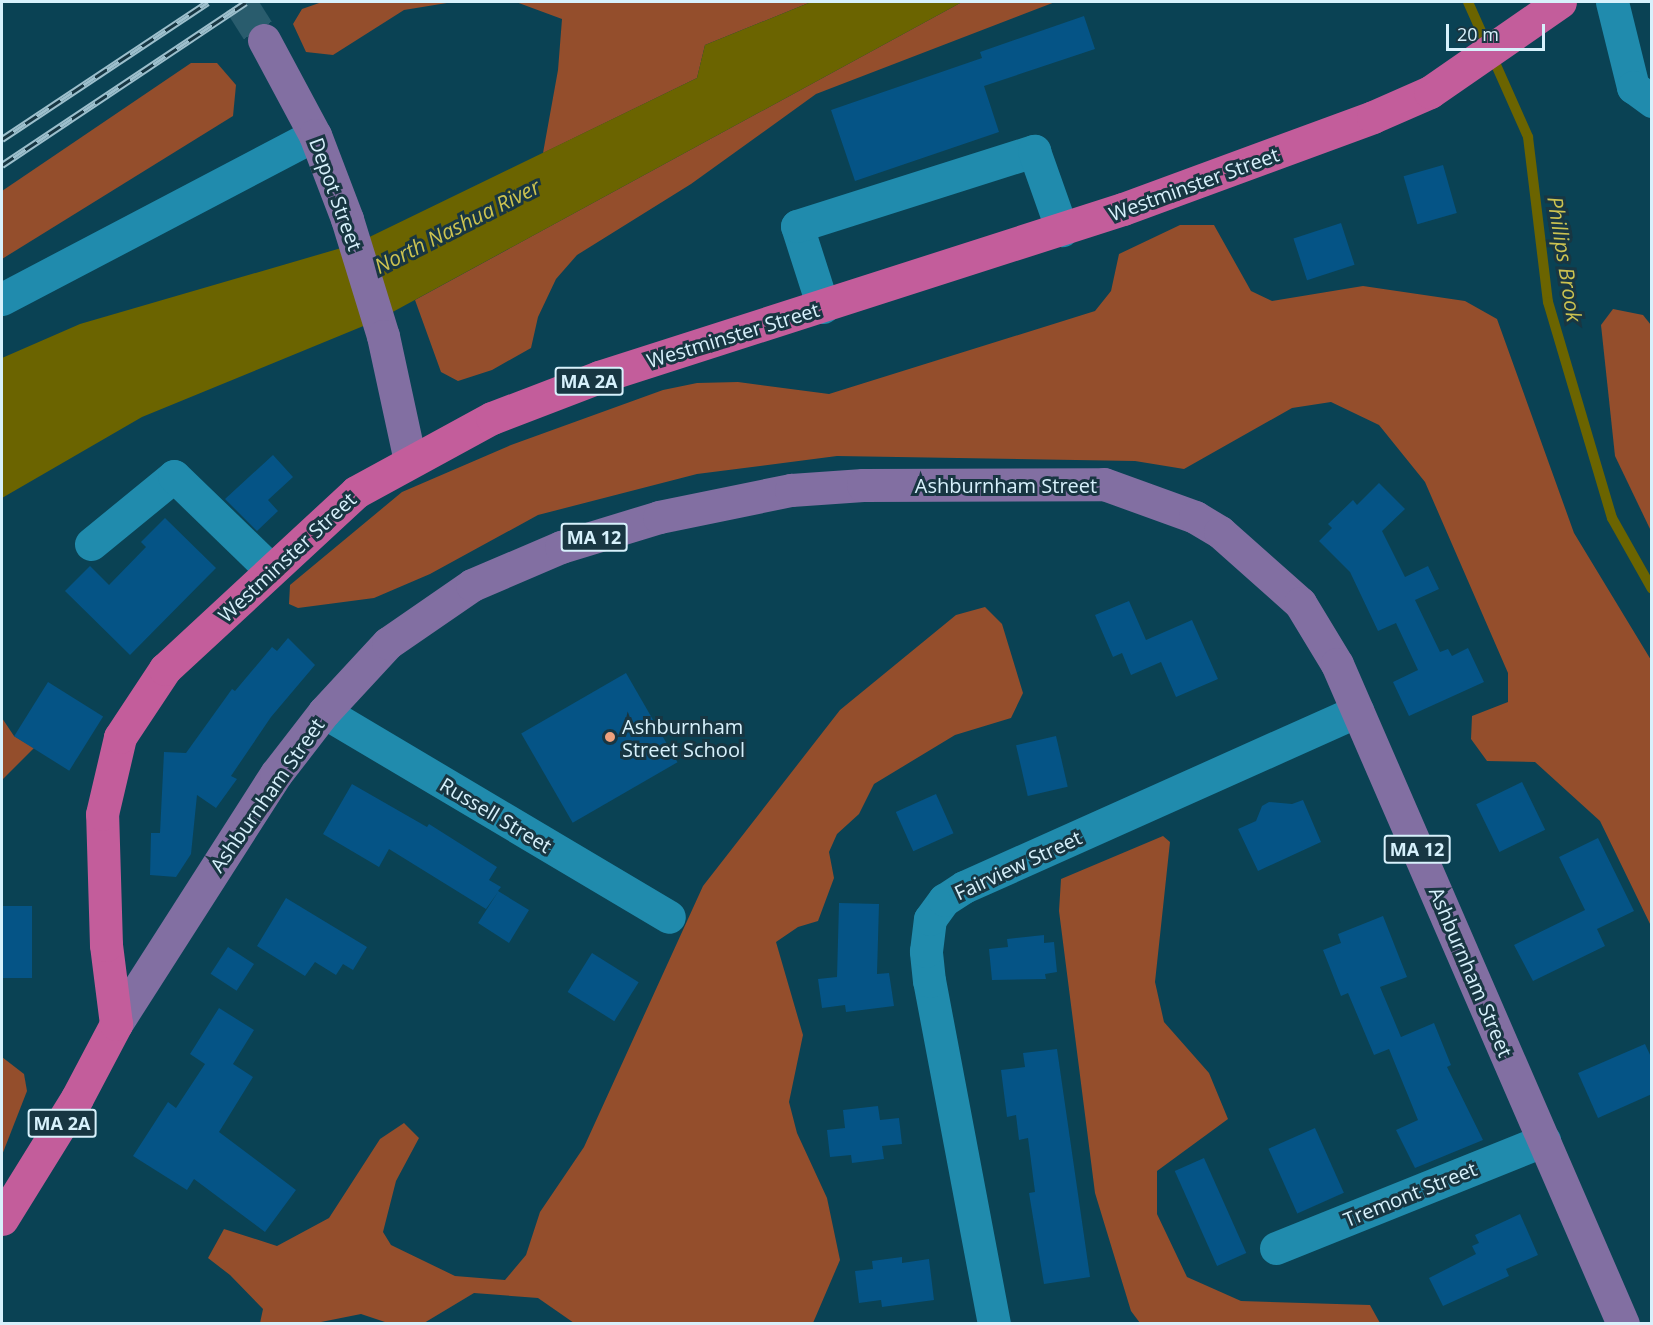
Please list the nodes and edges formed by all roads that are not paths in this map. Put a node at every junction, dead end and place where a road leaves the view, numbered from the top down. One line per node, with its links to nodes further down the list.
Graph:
1 (1612, 2): 4 (street)
2 (1551, 9): 6 (highway, Westminster Street / MA 2A)
3 (264, 40): 5 (main road, Depot Street)
4 (1652, 100)
5 (315, 135): 7 (street); 9 (main road, Depot Street)
6 (1062, 230): 8 (highway, Westminster Street / MA 2A); 8 (street)
7 (2, 299)
8 (823, 307): 9 (highway, Westminster Street / MA 2A)
9 (410, 461): 11 (highway, Westminster Street / MA 2A)
10 (91, 544): 11 (street)
11 (271, 570): 15 (highway, Westminster Street / MA 2A)
12 (1358, 711): 13 (main road, Ashburnham Street / MA 12); 16 (main road, Ashburnham Street / MA 12); 19 (street, Fairview Street)
13 (324, 712): 14 (street, Russell Street); 15 (main road, Ashburnham Street / MA 12)
14 (669, 917)
15 (116, 1024): 17 (highway, MA 2A)
16 (1544, 1140): 18 (street, Tremont Street); 20 (main road, Ashburnham Street / MA 12)
17 (2, 1219)
18 (1276, 1248)
19 (994, 1323)
20 (1623, 1323)

